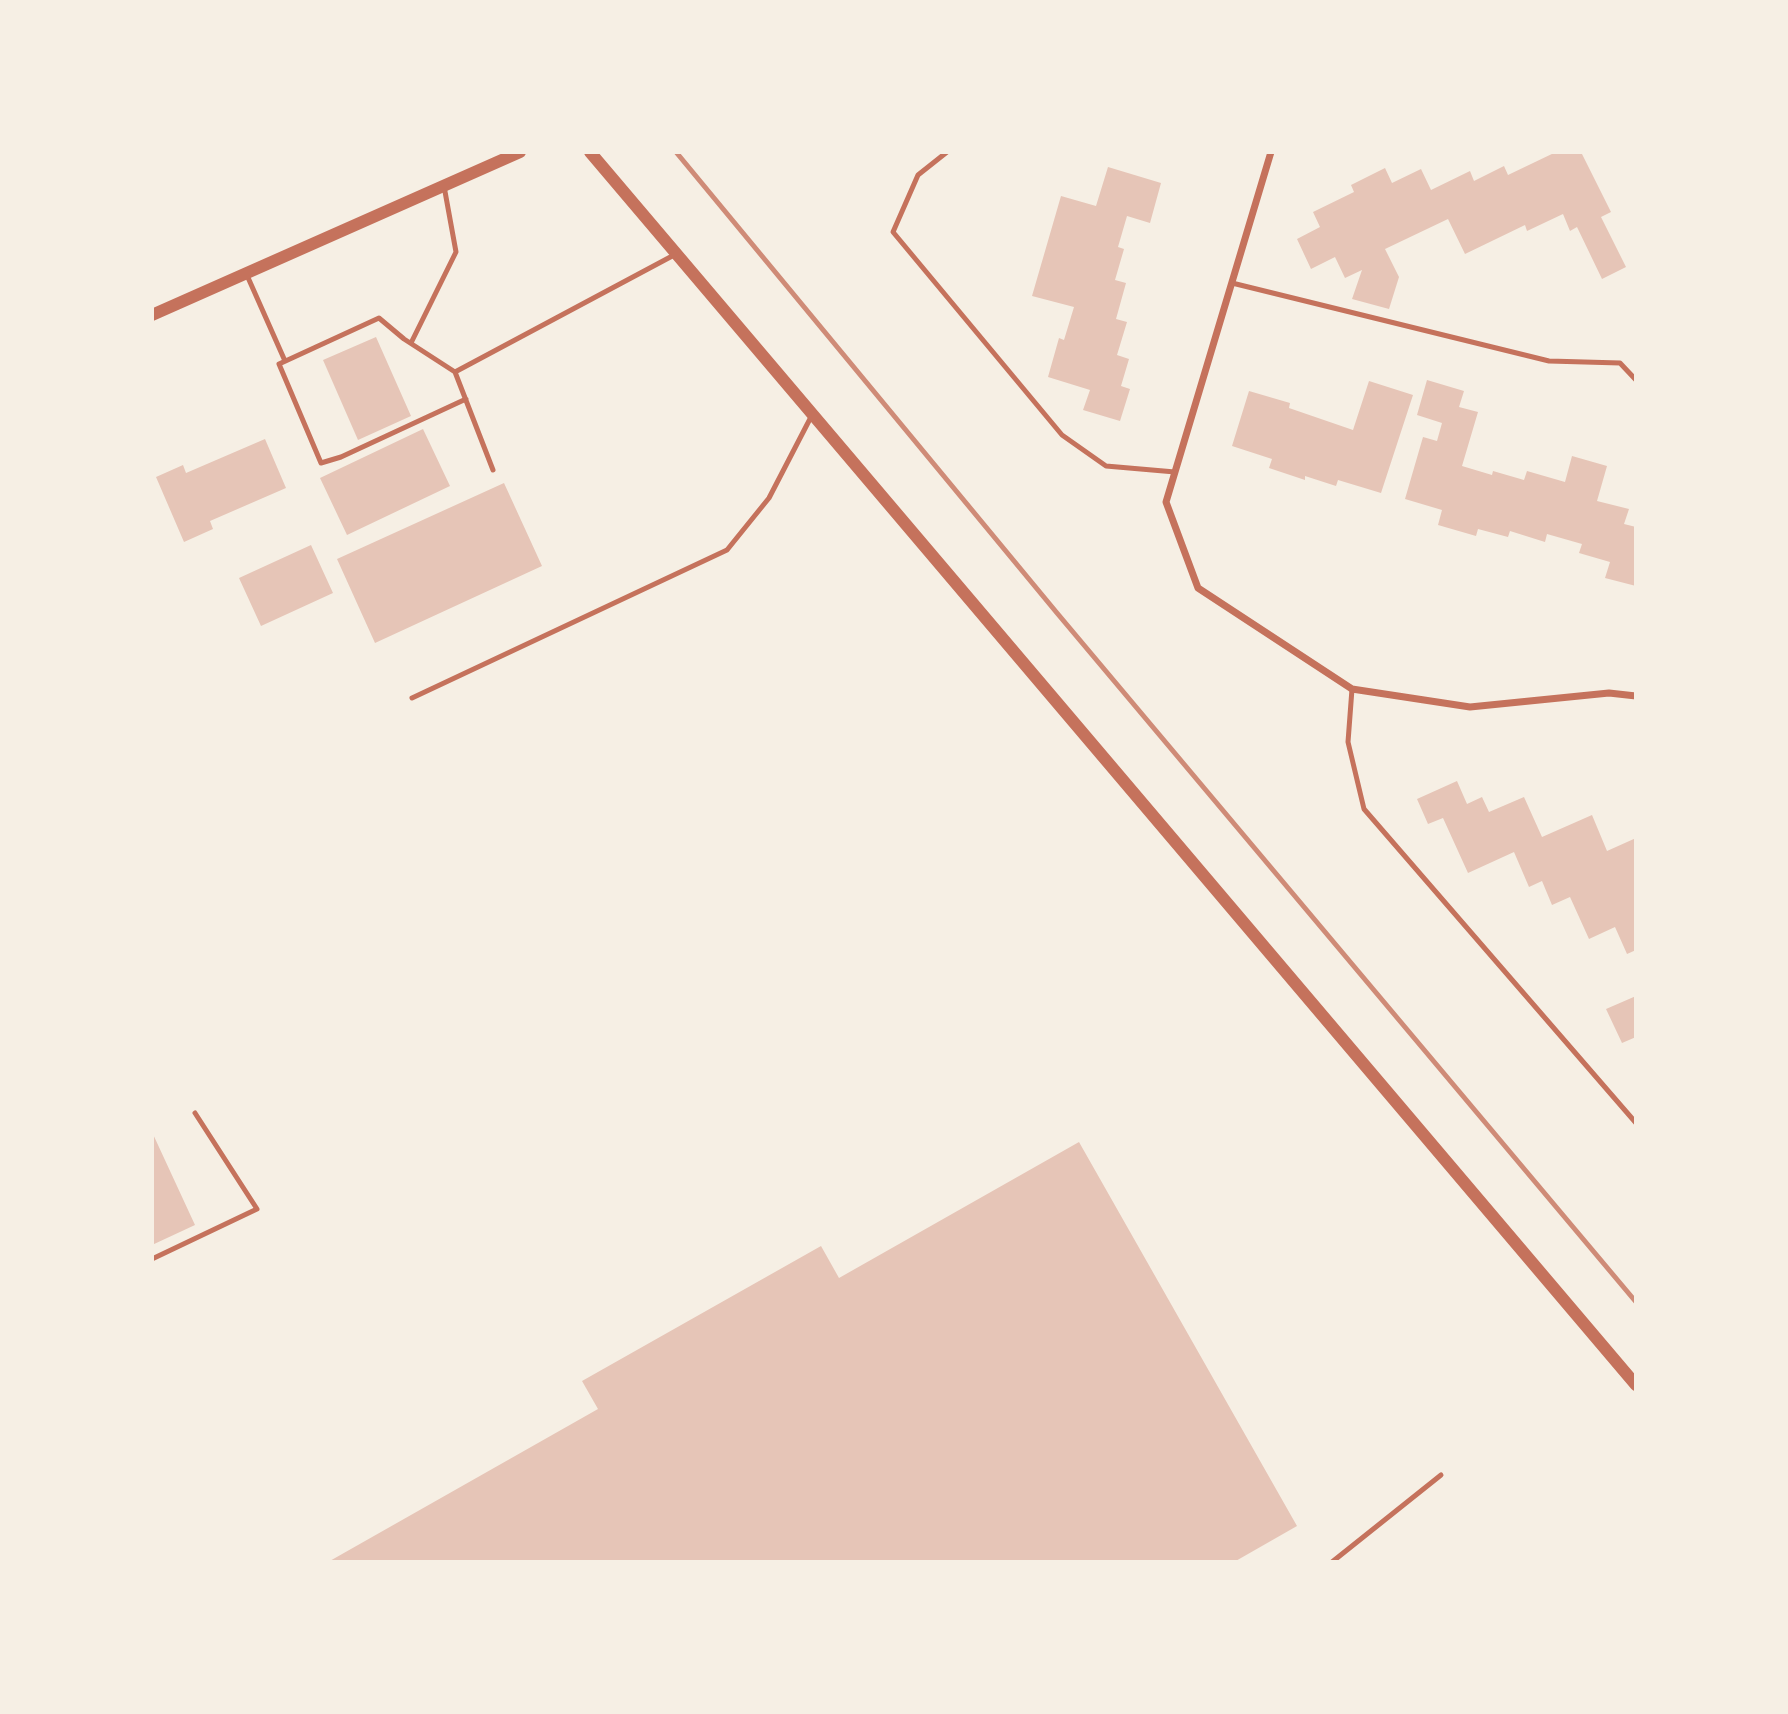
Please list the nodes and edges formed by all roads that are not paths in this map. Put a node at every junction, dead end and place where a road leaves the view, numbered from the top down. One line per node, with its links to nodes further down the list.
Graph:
1 (520, 152): 5 (street)
2 (590, 152): 6 (street)
3 (947, 152): 17 (lane)
4 (1271, 152): 8 (street)
5 (444, 186): 7 (street); 10 (lane)
6 (676, 254): 12 (lane); 15 (street)
7 (246, 273): 9 (street); 11 (lane)
8 (1232, 283): 13 (lane); 17 (street)
9 (152, 315)
10 (411, 343): 11 (lane); 12 (lane)
11 (285, 361): 14 (lane)
12 (455, 372): 14 (lane)
13 (1636, 380)
14 (466, 399): 16 (lane)
15 (812, 415): 20 (lane); 24 (street)
16 (493, 470)
17 (1175, 472): 18 (street)
18 (1352, 689): 19 (street); 22 (lane)
19 (1636, 696)
20 (412, 698)
21 (195, 1113): 23 (lane)
22 (1636, 1123)
23 (152, 1259)
24 (1636, 1385)
25 (1441, 1475): 26 (lane)
26 (1332, 1562)

